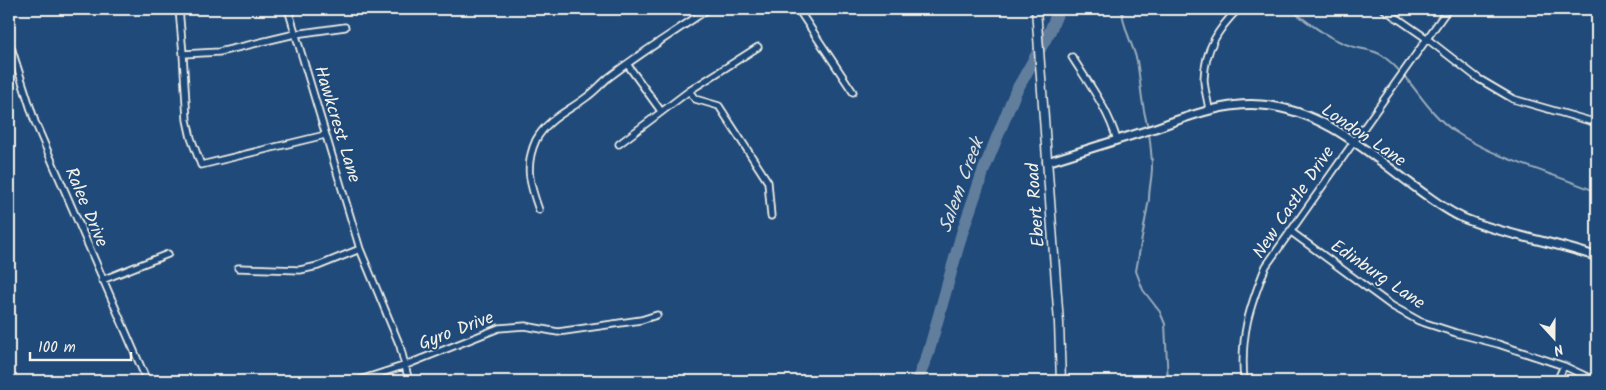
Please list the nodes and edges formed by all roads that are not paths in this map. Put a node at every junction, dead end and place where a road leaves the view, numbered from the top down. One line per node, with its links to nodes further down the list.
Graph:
1 (179, 9): 14 (street)
2 (288, 9): 10 (street, Hawkcrest Lane)
3 (708, 9): 16 (street)
4 (798, 9): 18 (street)
5 (1036, 9): 26 (main road, Ebert Road)
6 (1238, 9): 19 (street)
7 (1384, 9): 11 (street)
8 (1448, 9): 11 (street, New Castle Drive)
9 (345, 26): 10 (street)
10 (295, 34): 14 (street); 22 (street, Hawkcrest Lane)
11 (1426, 38): 21 (street); 24 (street, New Castle Drive)
12 (9, 41): 34 (street, Ralee Drive)
13 (758, 47): 17 (street)
14 (183, 54): 22 (street)
15 (1072, 57): 23 (street)
16 (627, 64): 20 (street); 27 (street)
17 (689, 91): 20 (street); 28 (street)
18 (853, 92)
19 (1209, 110): 23 (street, London Lane); 24 (street, London Lane)
20 (660, 111): 25 (street)
21 (1597, 123)
22 (325, 135): 30 (street, Hawkcrest Lane)
23 (1117, 140): 26 (street, London Lane)
24 (1352, 142): 29 (street, New Castle Drive); 32 (street, London Lane)
25 (619, 144)
26 (1047, 162): 41 (main road, Ebert Road)
27 (539, 210)
28 (771, 216)
29 (1290, 231): 37 (street, Edinburg Lane); 42 (street, New Castle Drive)
30 (360, 249): 33 (street); 36 (street, Hawkcrest Lane)
31 (168, 254): 34 (street)
32 (1597, 256)
33 (238, 268)
34 (102, 280): 38 (street, Ralee Drive)
35 (657, 315): 36 (street, Gyro Drive)
36 (406, 366): 39 (street, Gyro Drive); 40 (street, Hawkcrest Lane)
37 (1564, 366): 43 (street); 44 (street, Edinburg Lane)
38 (147, 381)
39 (357, 381)
40 (410, 381)
41 (1061, 381)
42 (1244, 381)
43 (1556, 381)
44 (1596, 381)

